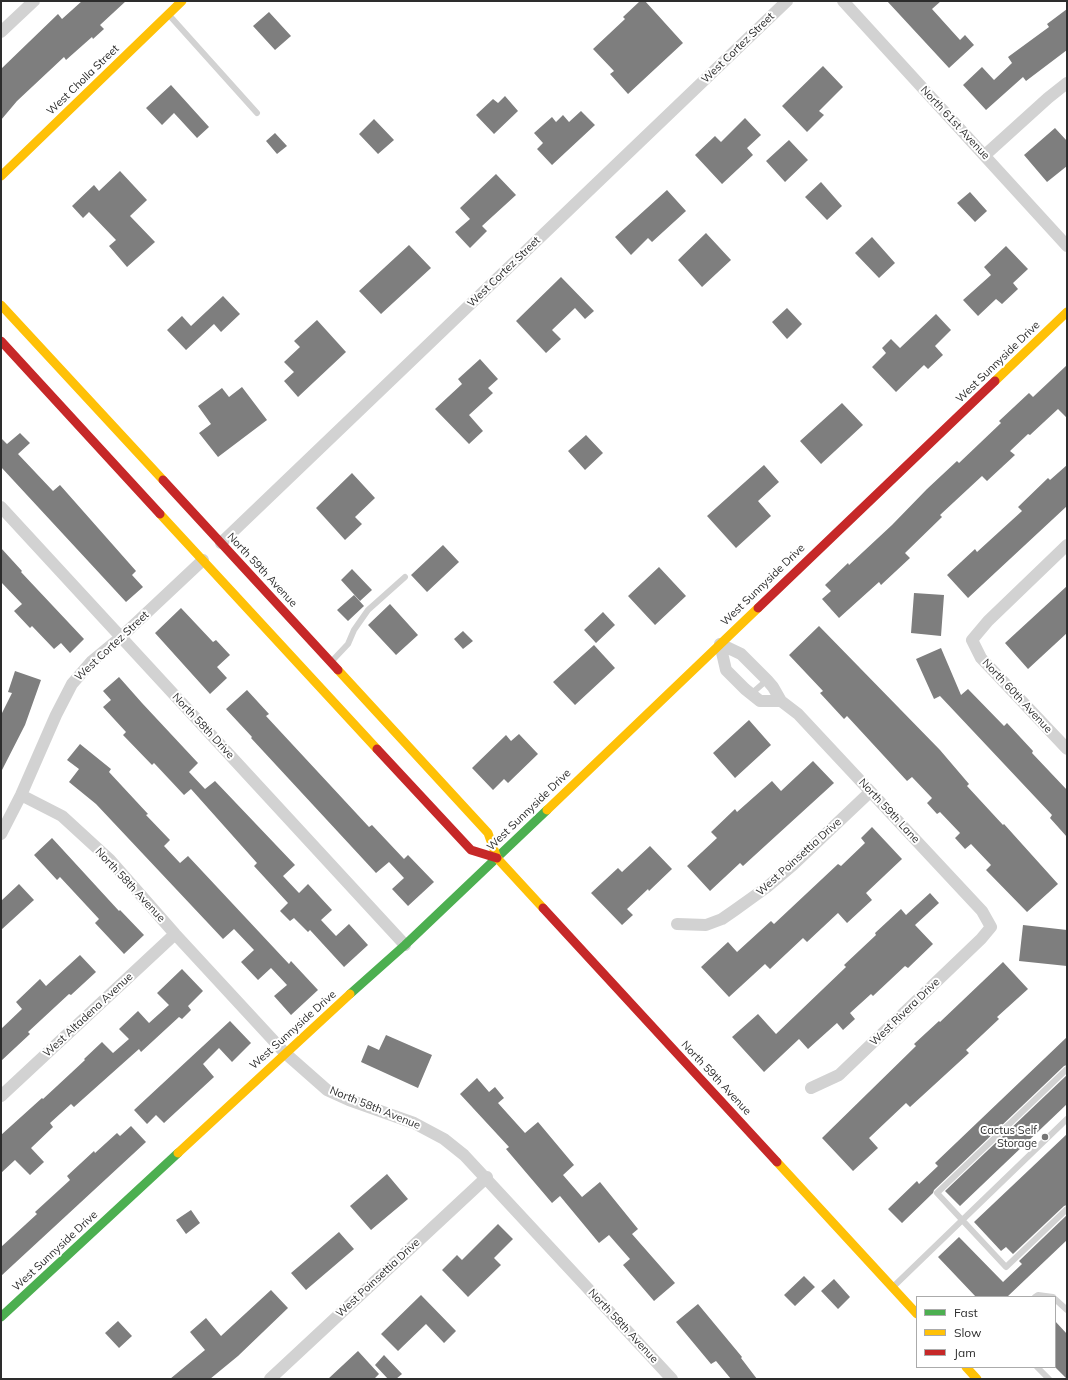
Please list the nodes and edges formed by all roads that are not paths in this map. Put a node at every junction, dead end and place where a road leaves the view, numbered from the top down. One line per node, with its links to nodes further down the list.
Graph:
1 (34, 1): 6 (street)
2 (182, 1): 5 (main road, West Cholla Street)
3 (787, 1): 16 (street, West Cortez Street)
4 (843, 1): 9 (street, North 61st Avenue)
5 (168, 14): 8 (lane); 10 (main road, West Cholla Street)
6 (1, 32)
7 (1067, 83): 9 (street)
8 (257, 113)
9 (985, 155): 11 (street, North 61st Avenue)
10 (1, 176)
11 (1067, 246)
12 (1, 305): 16 (main road, North 59th Avenue)
13 (1067, 312): 21 (main road, West Sunnyside Drive)
14 (1, 341): 18 (main road)
15 (1, 507): 20 (street, North 58th Drive)
16 (221, 544): 22 (main road, North 59th Avenue)
17 (1067, 545): 26 (street, North 60th Avenue)
18 (203, 560): 20 (street, West Cortez Street); 30 (main road)
19 (405, 577): 22 (lane)
20 (121, 638): 28 (street, West Cortez Street); 34 (street, North 58th Drive)
21 (720, 644): 23 (street, North 59th Lane); 24 (street); 30 (main road, West Sunnyside Drive)
22 (331, 662): 30 (main road, North 59th Avenue)
23 (767, 680): 24 (lane); 25 (street, North 59th Lane)
24 (751, 694): 25 (street)
25 (781, 701): 27 (street, North 59th Lane)
26 (1067, 749)
27 (870, 792): 31 (street, West Poinsettia Drive); 32 (street, North 59th Lane)
28 (21, 795): 29 (street, West Cortez Street); 33 (street, North 58th Avenue)
29 (1, 834)
30 (497, 858): 34 (main road, West Sunnyside Drive); 43 (main road, North 59th Avenue)
31 (677, 924)
32 (991, 927): 37 (street, West Rivera Drive)
33 (175, 934): 35 (street, North 58th Avenue); 38 (street, West Altadena Avenue)
34 (405, 945): 35 (main road, West Sunnyside Drive)
35 (285, 1053): 40 (street, North 58th Avenue); 47 (main road, West Sunnyside Drive)
36 (1067, 1069): 42 (lane)
37 (812, 1088)
38 (1, 1096)
39 (1067, 1119): 42 (lane)
40 (487, 1177): 49 (street, West Poinsettia Drive); 50 (street, North 58th Avenue)
41 (1067, 1209): 42 (lane)
42 (962, 1220): 43 (lane)
43 (892, 1287): 46 (main road, North 59th Avenue)
44 (1056, 1300): 45 (lane)
45 (1067, 1310)
46 (916, 1313)
47 (1, 1318)
48 (1038, 1368): 51 (lane)
49 (270, 1379)
50 (672, 1379)
51 (1049, 1379)

